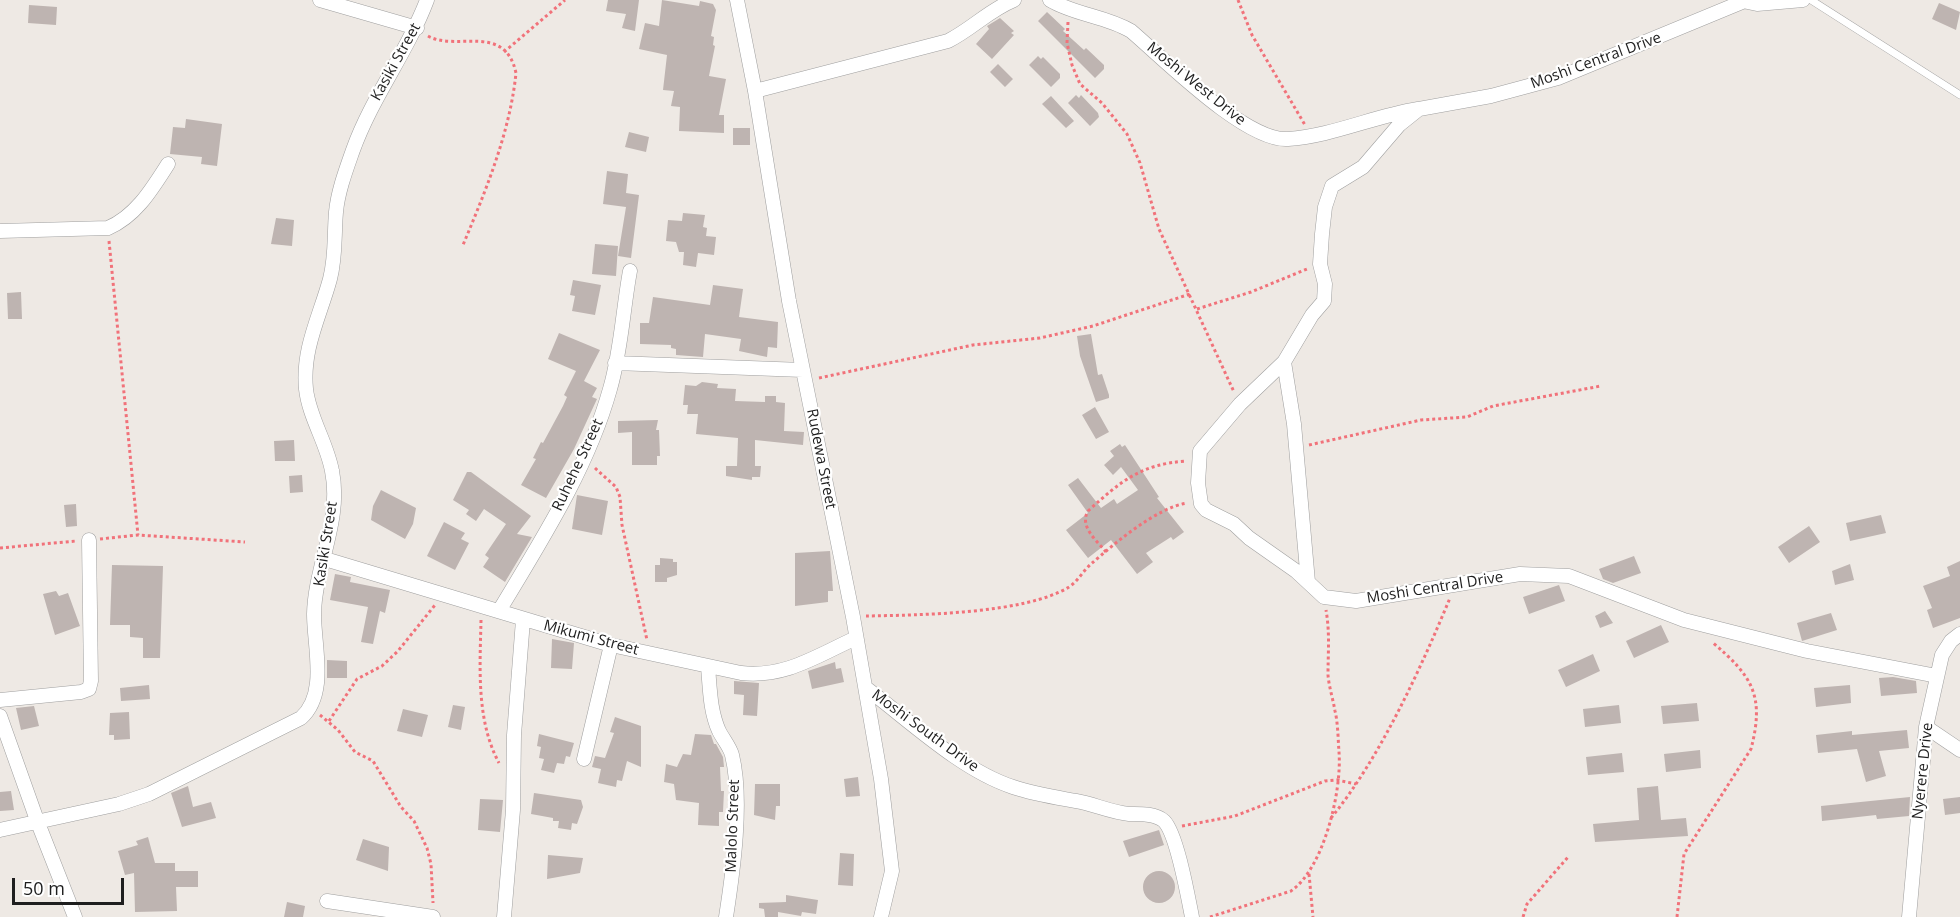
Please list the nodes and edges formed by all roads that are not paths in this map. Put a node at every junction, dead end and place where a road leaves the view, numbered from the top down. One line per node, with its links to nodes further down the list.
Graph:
1 (320, 0): 9 (street)
2 (427, 0): 9 (street, Kasiki Street)
3 (737, 0): 10 (street, Rudewa Street)
4 (1014, 0): 10 (street)
5 (1803, 0): 7 (street)
6 (1811, 0): 11 (lane)
7 (1740, 1): 12 (street, Moshi Central Drive)
8 (1061, 3): 12 (street, Moshi West Drive)
9 (417, 28): 20 (street, Kasiki Street)
10 (755, 91): 18 (street, Rudewa Street)
11 (1958, 93)
12 (1419, 109): 16 (street, Moshi Central Drive)
13 (168, 164): 14 (street)
14 (0, 231)
15 (630, 271): 17 (street, Ruhehe Street)
16 (1284, 362): 21 (street); 21 (street, Moshi Central Drive)
17 (615, 363): 18 (street); 22 (street, Ruhehe Street)
18 (804, 376): 25 (street, Rudewa Street)
19 (89, 540): 30 (street)
20 (325, 560): 22 (street, Mikumi Street); 35 (street, Kasiki Street)
21 (1308, 582): 28 (street, Moshi Central Drive)
22 (499, 611): 23 (street, Mikumi Street)
23 (523, 620): 26 (street, Mikumi Street); 40 (street)
24 (1960, 634): 28 (street, Nyerere Drive)
25 (856, 638): 27 (street, Mikumi Street); 29 (street, Rudewa Street)
26 (611, 645): 27 (street, Mikumi Street); 34 (street)
27 (708, 667): 41 (street, Malolo Street)
28 (1937, 676): 32 (street, Nyerere Drive)
29 (866, 688): 42 (street, Rudewa Street); 43 (street, Moshi South Drive)
30 (0, 700)
31 (0, 716): 35 (street)
32 (1926, 727): 33 (street); 44 (street, Nyerere Drive)
33 (1960, 750)
34 (584, 759)
35 (38, 823): 36 (street); 38 (street)
36 (0, 830)
37 (327, 901): 39 (street)
38 (75, 917)
39 (433, 917)
40 (504, 917)
41 (726, 917)
42 (881, 917)
43 (1192, 917)
44 (1909, 917)

